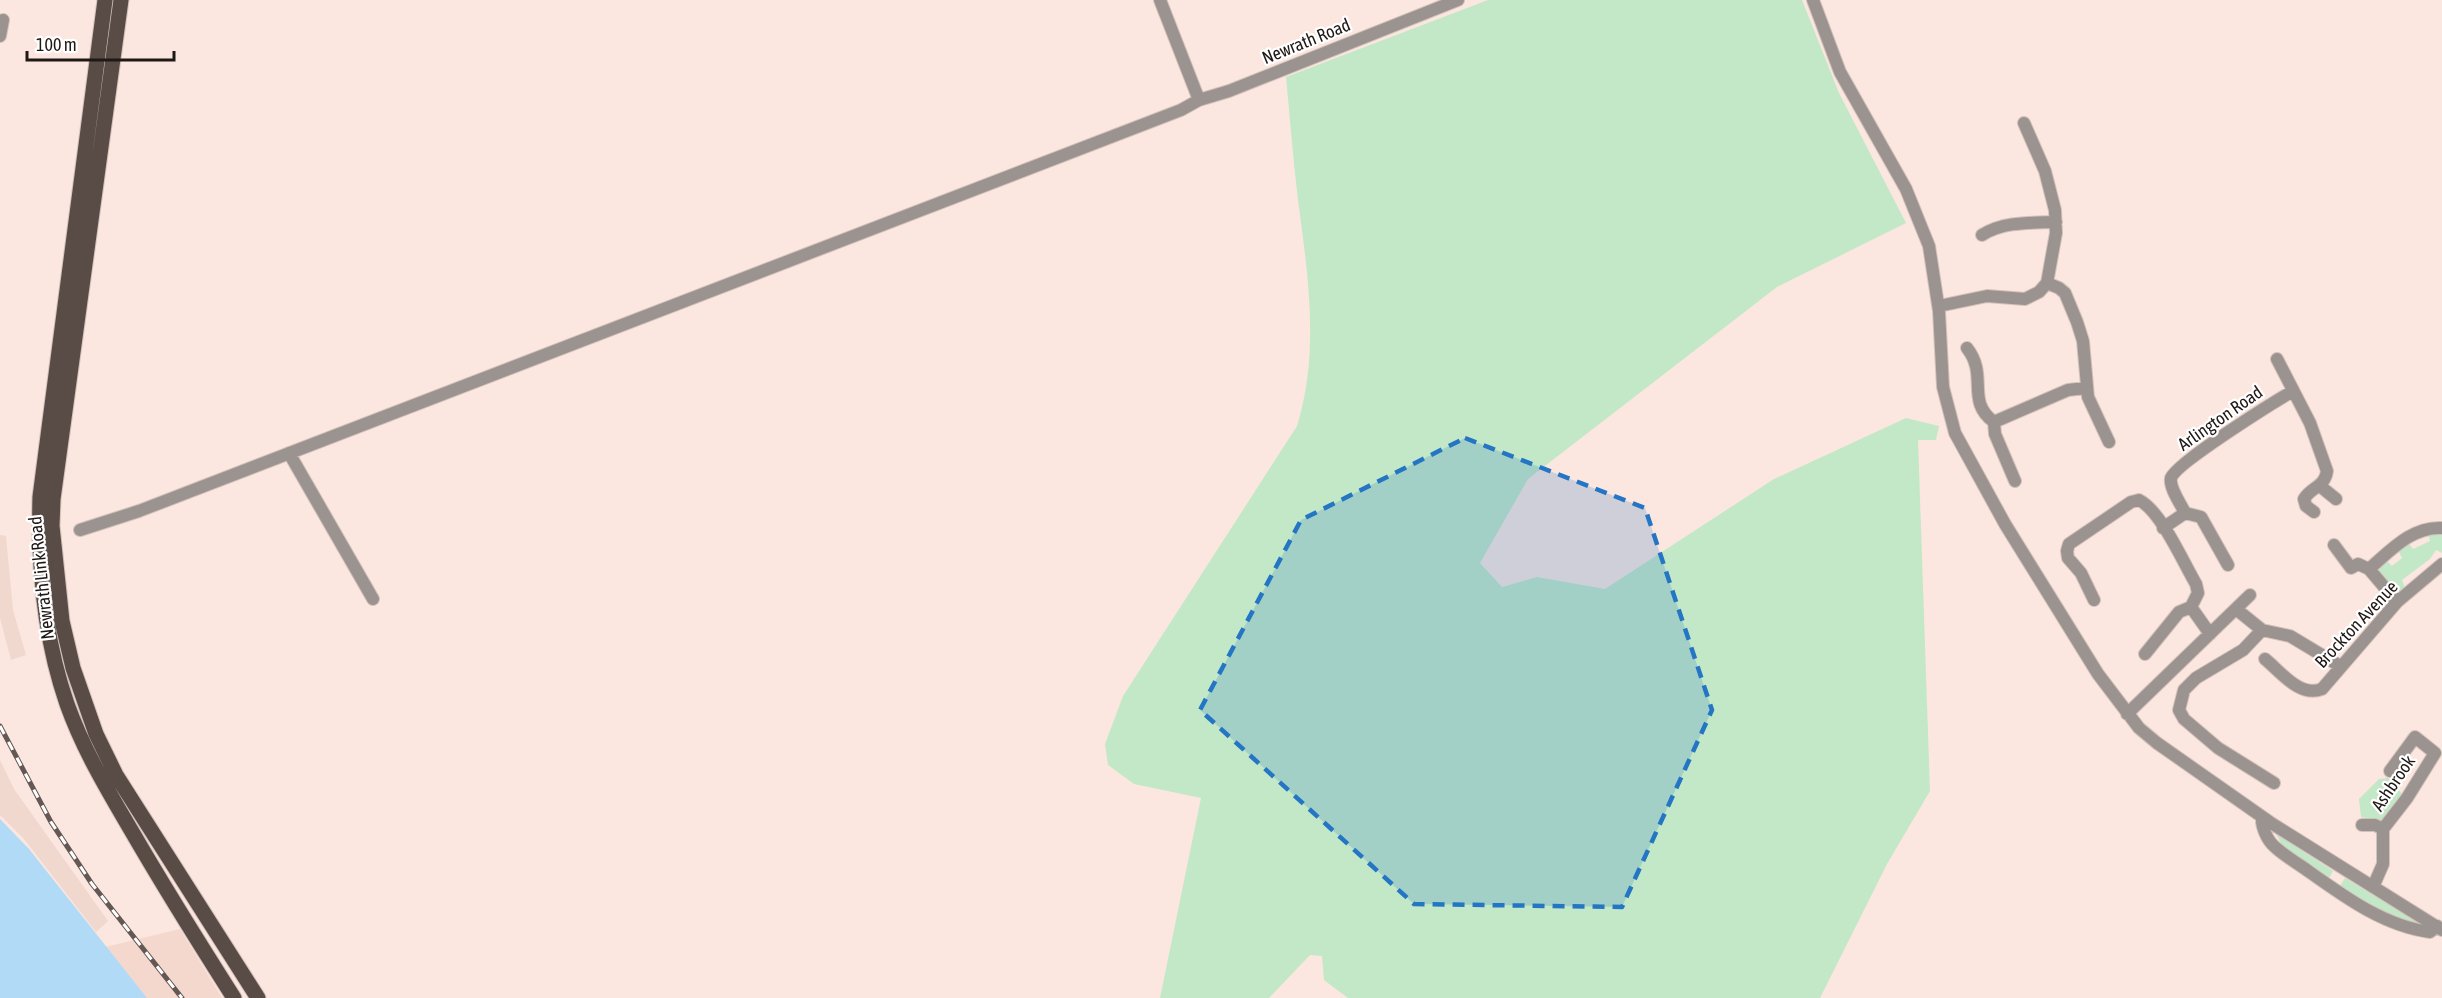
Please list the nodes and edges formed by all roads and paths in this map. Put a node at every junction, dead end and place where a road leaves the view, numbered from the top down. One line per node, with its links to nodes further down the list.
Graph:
1 (105, 0): 54 (main road, Newrath Link Road)
2 (121, 0): 55 (main road, Newrath Link Road)
3 (1160, 0): 8 (street)
4 (1458, 0): 8 (street, Newrath Road)
5 (1813, 0): 13 (street)
6 (3, 20): 7 (street)
7 (0, 36)
8 (1199, 100): 20 (street, Newrath Road)
9 (2024, 123): 10 (street)
10 (2056, 222): 11 (street); 12 (street)
11 (1982, 235)
12 (2047, 283): 13 (street); 16 (street)
13 (1939, 306): 44 (street)
14 (1967, 348): 18 (street)
15 (2277, 359): 17 (street)
16 (2086, 388): 18 (street); 19 (street)
17 (2293, 391): 22 (street); 25 (street, Arlington Road)
18 (1994, 422): 21 (street)
19 (2109, 442)
20 (289, 453): 28 (street, Newrath Road); 34 (street)
21 (2015, 481)
22 (2320, 486): 23 (street); 24 (street)
23 (2336, 499)
24 (2314, 512)
25 (2186, 513): 26 (street); 31 (street, Arlington Road)
26 (2163, 528): 35 (street); 37 (street)
27 (2442, 528): 32 (street, Brockton Avenue)
28 (80, 530)
29 (2334, 545): 32 (street)
30 (2442, 564): 36 (street, Brockton Avenue)
31 (2228, 565)
32 (2369, 569): 36 (street)
33 (2250, 596): 38 (street)
34 (373, 599)
35 (2094, 600)
36 (2397, 602): 43 (street, Brockton Avenue)
37 (2191, 607): 40 (street); 41 (street)
38 (2236, 609): 39 (street); 40 (street)
39 (2262, 630): 43 (street); 46 (street)
40 (2210, 634): 44 (street)
41 (2145, 654)
42 (2265, 659): 43 (street, Brockton Avenue)
43 (2340, 666)
44 (2127, 714): 47 (street)
45 (2390, 771): 49 (street, Ashbrook)
46 (2274, 783)
47 (2262, 817): 50 (street); 51 (street)
48 (2362, 825): 49 (street, Ashbrook)
49 (2383, 829): 52 (street, Ashbrook)
50 (2343, 869): 51 (street); 52 (street)
51 (2331, 887): 53 (street)
52 (2373, 887): 53 (street)
53 (2439, 928)
54 (234, 998)
55 (258, 998)

